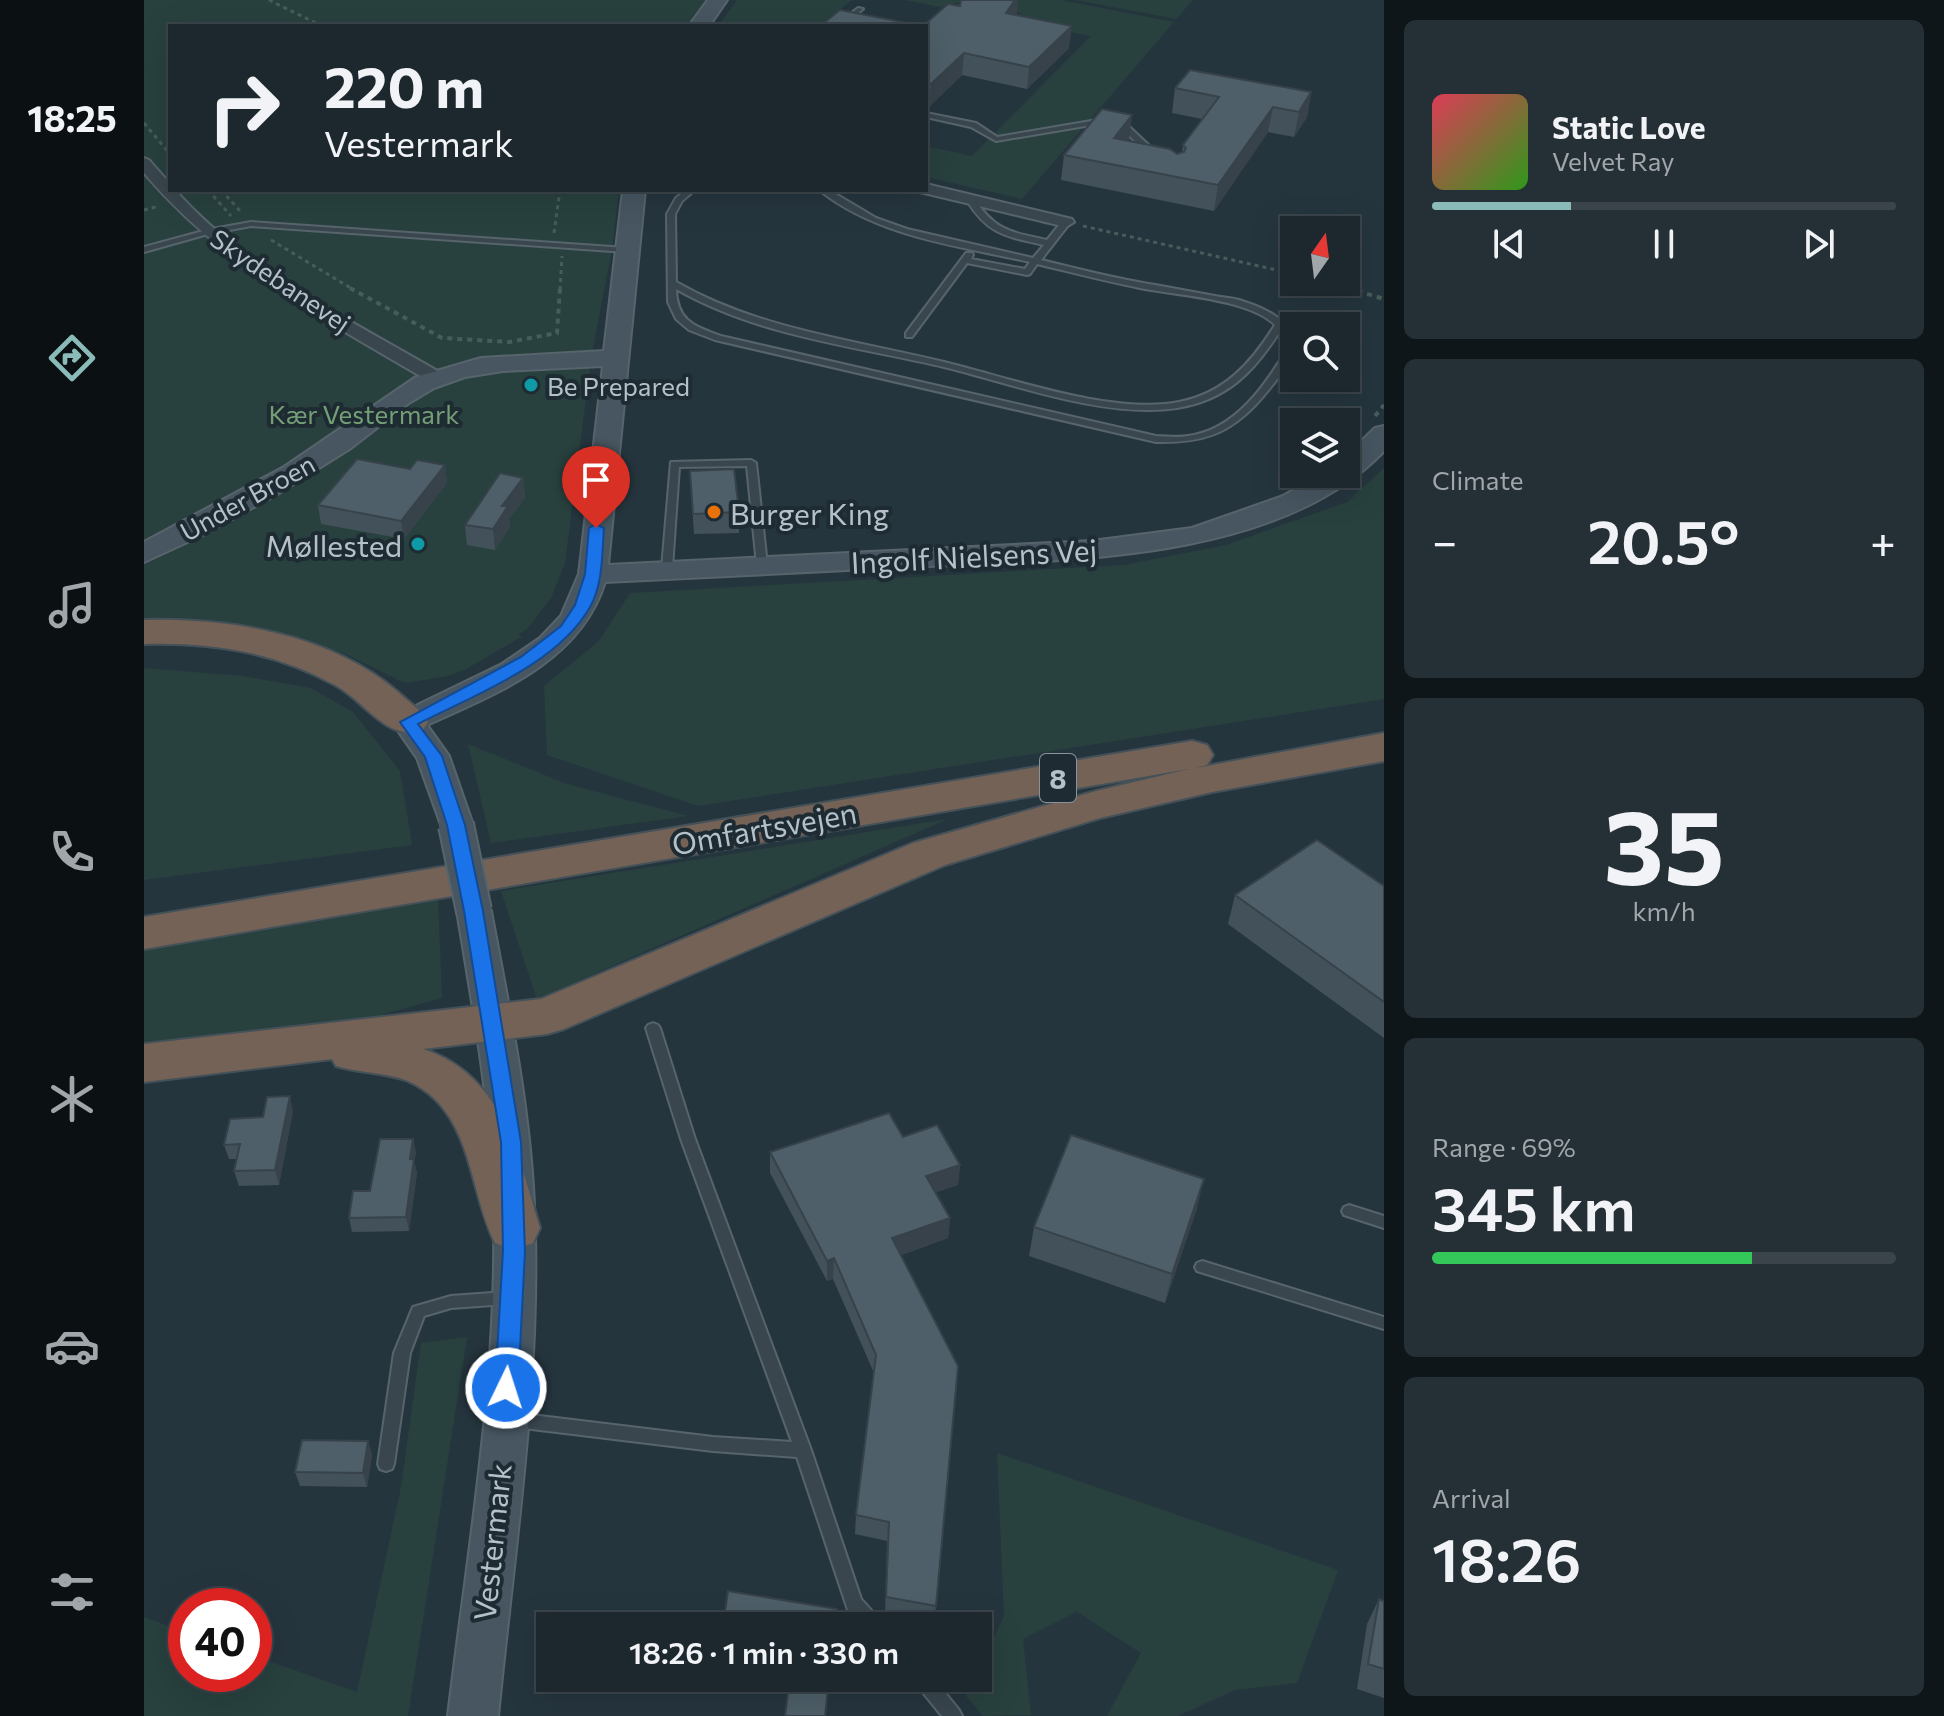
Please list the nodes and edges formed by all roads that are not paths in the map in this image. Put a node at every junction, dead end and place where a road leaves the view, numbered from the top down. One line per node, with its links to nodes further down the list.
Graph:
1 (718, 0): 3 (street)
2 (860, 9): 4 (lane)
3 (700, 24)
4 (841, 24)
5 (928, 115): 7 (lane)
6 (144, 163): 14 (street, Skydebanevej)
7 (1165, 164)
8 (928, 189): 12 (street)
9 (634, 192): 20 (street)
10 (689, 192): 23 (lane)
11 (826, 192): 18 (lane)
12 (970, 199): 13 (street); 15 (lane)
13 (1066, 222): 15 (lane)
14 (207, 232): 17 (lane); 20 (lane); 27 (street, Skydebanevej)
15 (1048, 243): 22 (lane)
16 (144, 244): 17 (lane)
17 (161, 245): 19 (lane)
18 (976, 247): 21 (lane); 22 (lane)
19 (144, 250)
20 (626, 250): 26 (street)
21 (965, 260): 22 (lane); 25 (lane)
22 (1034, 261): 24 (lane)
23 (672, 283): 24 (lane); 24 (lane)
24 (1279, 325)
25 (909, 335)
26 (614, 358): 27 (street, Under Broen); 34 (street)
27 (435, 377): 31 (street, Under Broen)
28 (1384, 434): 29 (street)
29 (1360, 458)
30 (1317, 488): 32 (street, Ingolf Nielsens Vej)
31 (144, 553)
32 (762, 565): 33 (street, Ingolf Nielsens Vej); 33 (lane)
33 (667, 568): 34 (street, Ingolf Nielsens Vej)
34 (593, 574): 36 (street)
35 (144, 632): 36 (highway)
36 (408, 722): 42 (street, Vestermark, bridge)
37 (1384, 723): 39 (highway, Omfartsvejen / 8)
38 (1384, 747): 42 (highway)
39 (732, 833): 40 (highway); 41 (highway, Omfartsvejen / 8)
40 (144, 906)
41 (144, 933)
42 (493, 1024): 44 (highway); 47 (street, Vestermark)
43 (653, 1028): 52 (lane)
44 (164, 1061): 47 (highway)
45 (1349, 1211): 46 (lane)
46 (1384, 1222)
47 (514, 1228): 49 (street, Vestermark)
48 (1202, 1267): 50 (lane)
49 (513, 1298): 51 (street, Vestermark); 53 (lane)
50 (1384, 1323)
51 (504, 1418): 52 (lane); 56 (street, Vestermark)
52 (803, 1450): 54 (lane)
53 (386, 1464)
54 (861, 1612)
55 (933, 1692): 57 (lane)
56 (473, 1716)
57 (953, 1716)

